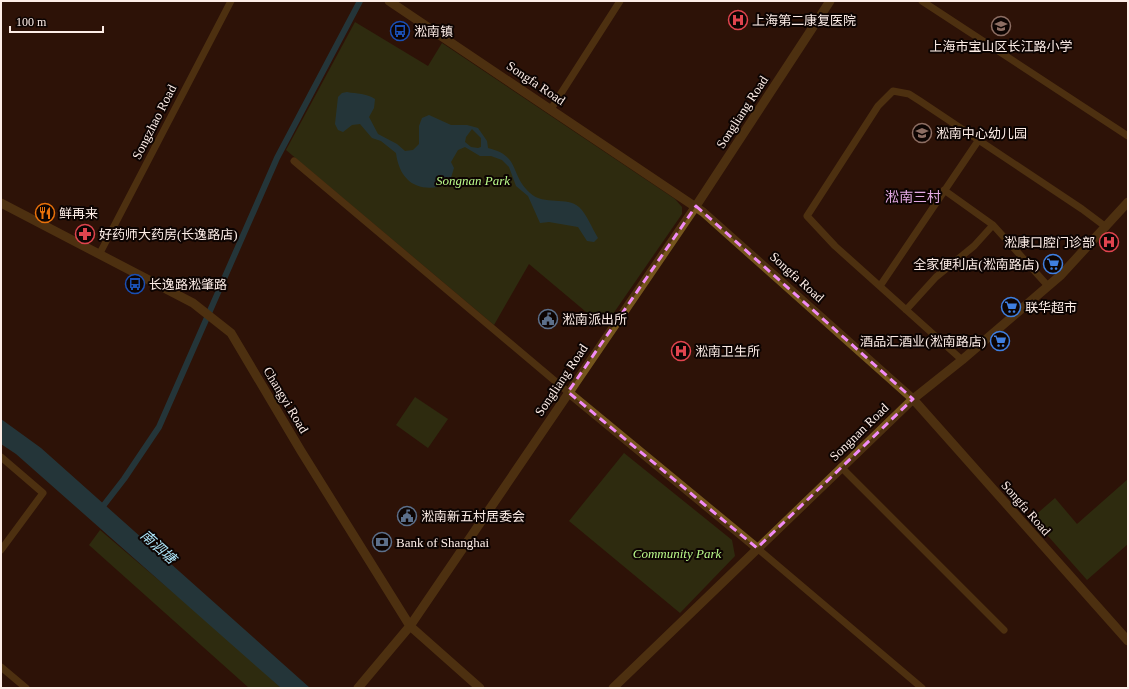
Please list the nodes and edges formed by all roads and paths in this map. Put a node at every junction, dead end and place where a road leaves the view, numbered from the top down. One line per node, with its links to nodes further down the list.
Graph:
1 (231, 1): 16 (street, Songzhao Road)
2 (389, 1): 6 (street, Songfa Road)
3 (620, 1): 6 (street)
4 (830, 1): 13 (street, Songliang Road)
5 (922, 1): 7 (street)
6 (551, 109): 13 (street, Songfa Road)
7 (1128, 136)
8 (978, 141): 10 (street); 15 (street); 17 (street)
9 (294, 161): 21 (street)
10 (944, 190): 14 (street); 17 (street)
11 (1128, 202): 15 (street, Songnan Road)
12 (1, 203): 16 (street, Changyi Road)
13 (696, 206): 21 (street, Songliang Road); 22 (street, Songfa Road)
14 (993, 225): 18 (street); 19 (street)
15 (1106, 226): 18 (street, Songnan Road)
16 (100, 254): 27 (street, Changyi Road)
17 (880, 286): 19 (street)
18 (1048, 286): 20 (street, Songnan Road)
19 (906, 310): 20 (street)
20 (962, 360): 22 (street, Songnan Road)
21 (568, 392): 25 (street); 27 (street, Songliang Road)
22 (913, 399): 24 (street, Songnan Road); 29 (street, Songfa Road)
23 (1, 457): 26 (street)
24 (841, 467): 25 (street, Songnan Road); 28 (street)
25 (757, 548): 34 (street, Songnan Road); 35 (street)
26 (1, 550)
27 (410, 626): 32 (street, Songliang Road); 33 (street, Changyi Road)
28 (1004, 630)
29 (1128, 641)
30 (1, 667): 31 (street)
31 (26, 688)
32 (358, 688)
33 (480, 688)
34 (612, 688)
35 (922, 688)

